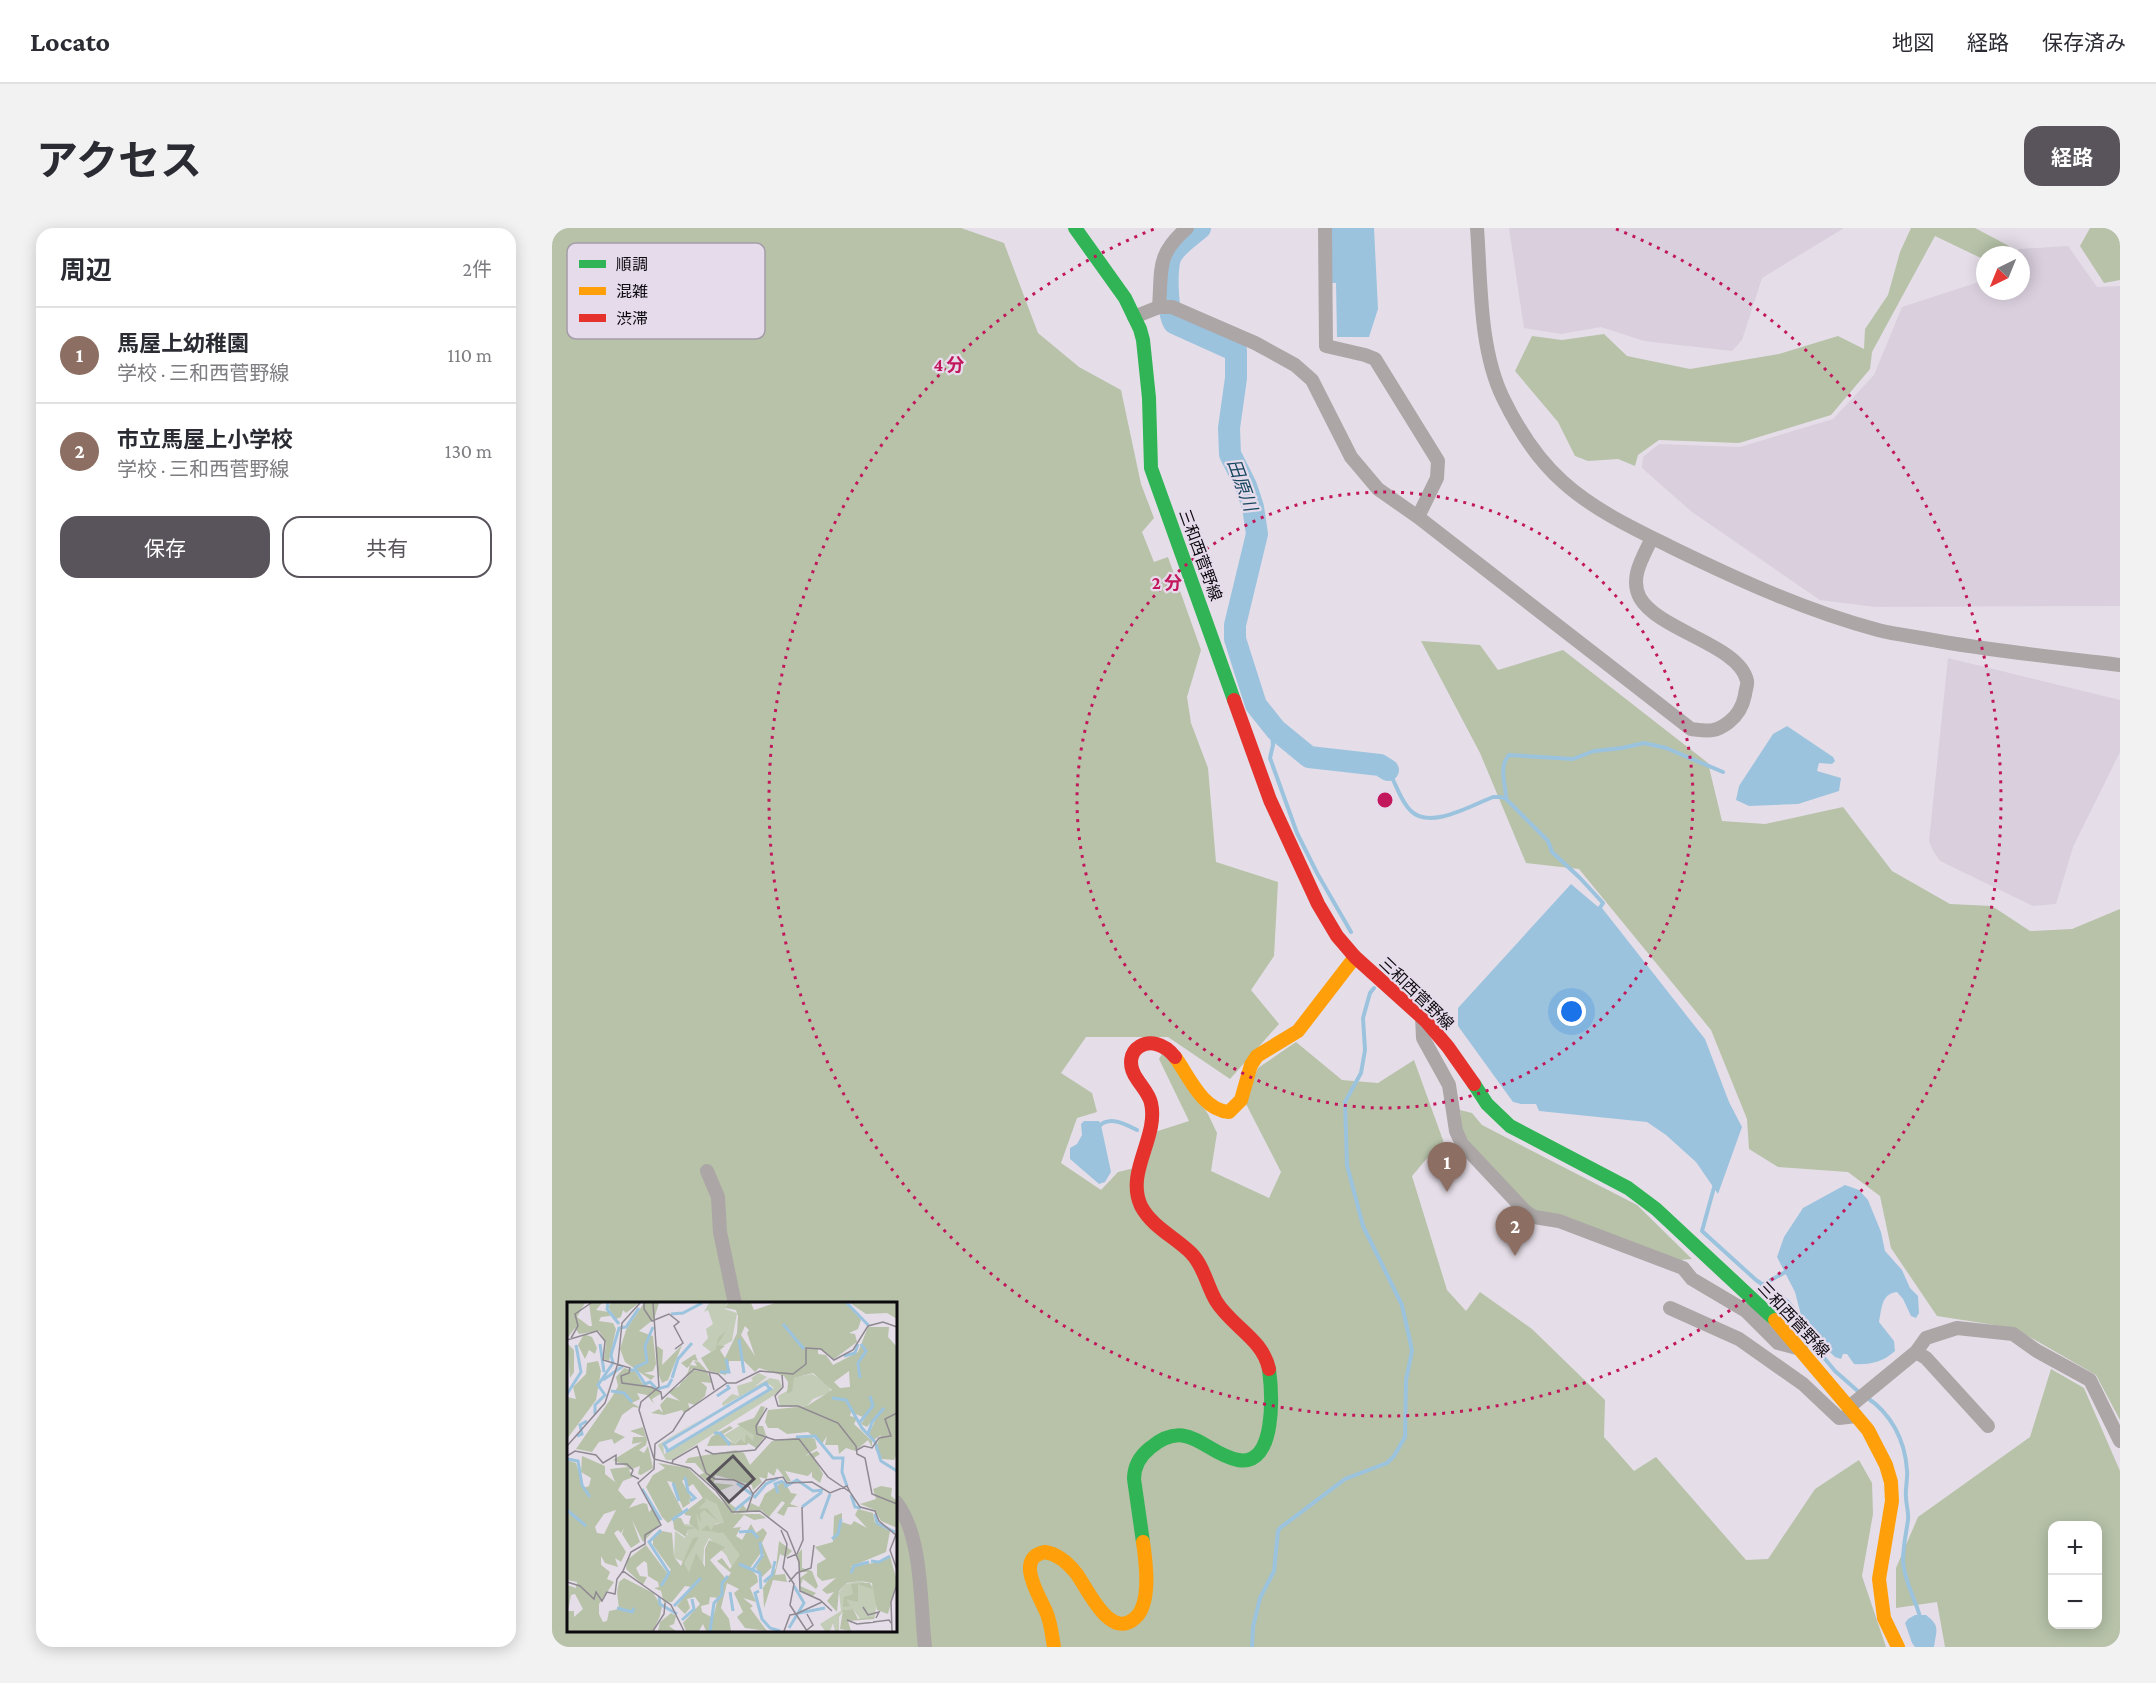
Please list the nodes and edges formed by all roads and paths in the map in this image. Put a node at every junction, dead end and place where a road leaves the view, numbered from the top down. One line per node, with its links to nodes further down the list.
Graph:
1 (1075, 228): 6 (main road, 三和西菅野線)
2 (1187, 228): 5 (street)
3 (1325, 228): 7 (street)
4 (1477, 228): 8 (street)
5 (1165, 306): 6 (street); 7 (street)
6 (1134, 317): 10 (main road, 三和西菅野線)
7 (1418, 517): 8 (street)
8 (1652, 538): 9 (street)
9 (2120, 665)
10 (1355, 957): 11 (main road, 三和西菅野線); 22 (main road)
11 (1422, 1016): 15 (main road, 三和西菅野線); 15 (street)
12 (707, 1171): 13 (street)
13 (735, 1302)
14 (1670, 1308): 17 (street)
15 (1801, 1349): 17 (main road, 三和西菅野線)
16 (1916, 1352): 17 (street); 18 (street); 19 (street)
17 (1853, 1411): 23 (main road, 三和西菅野線)
18 (1988, 1426)
19 (2120, 1441)
20 (897, 1503): 21 (street)
21 (925, 1647)
22 (1053, 1647)
23 (1898, 1647)

